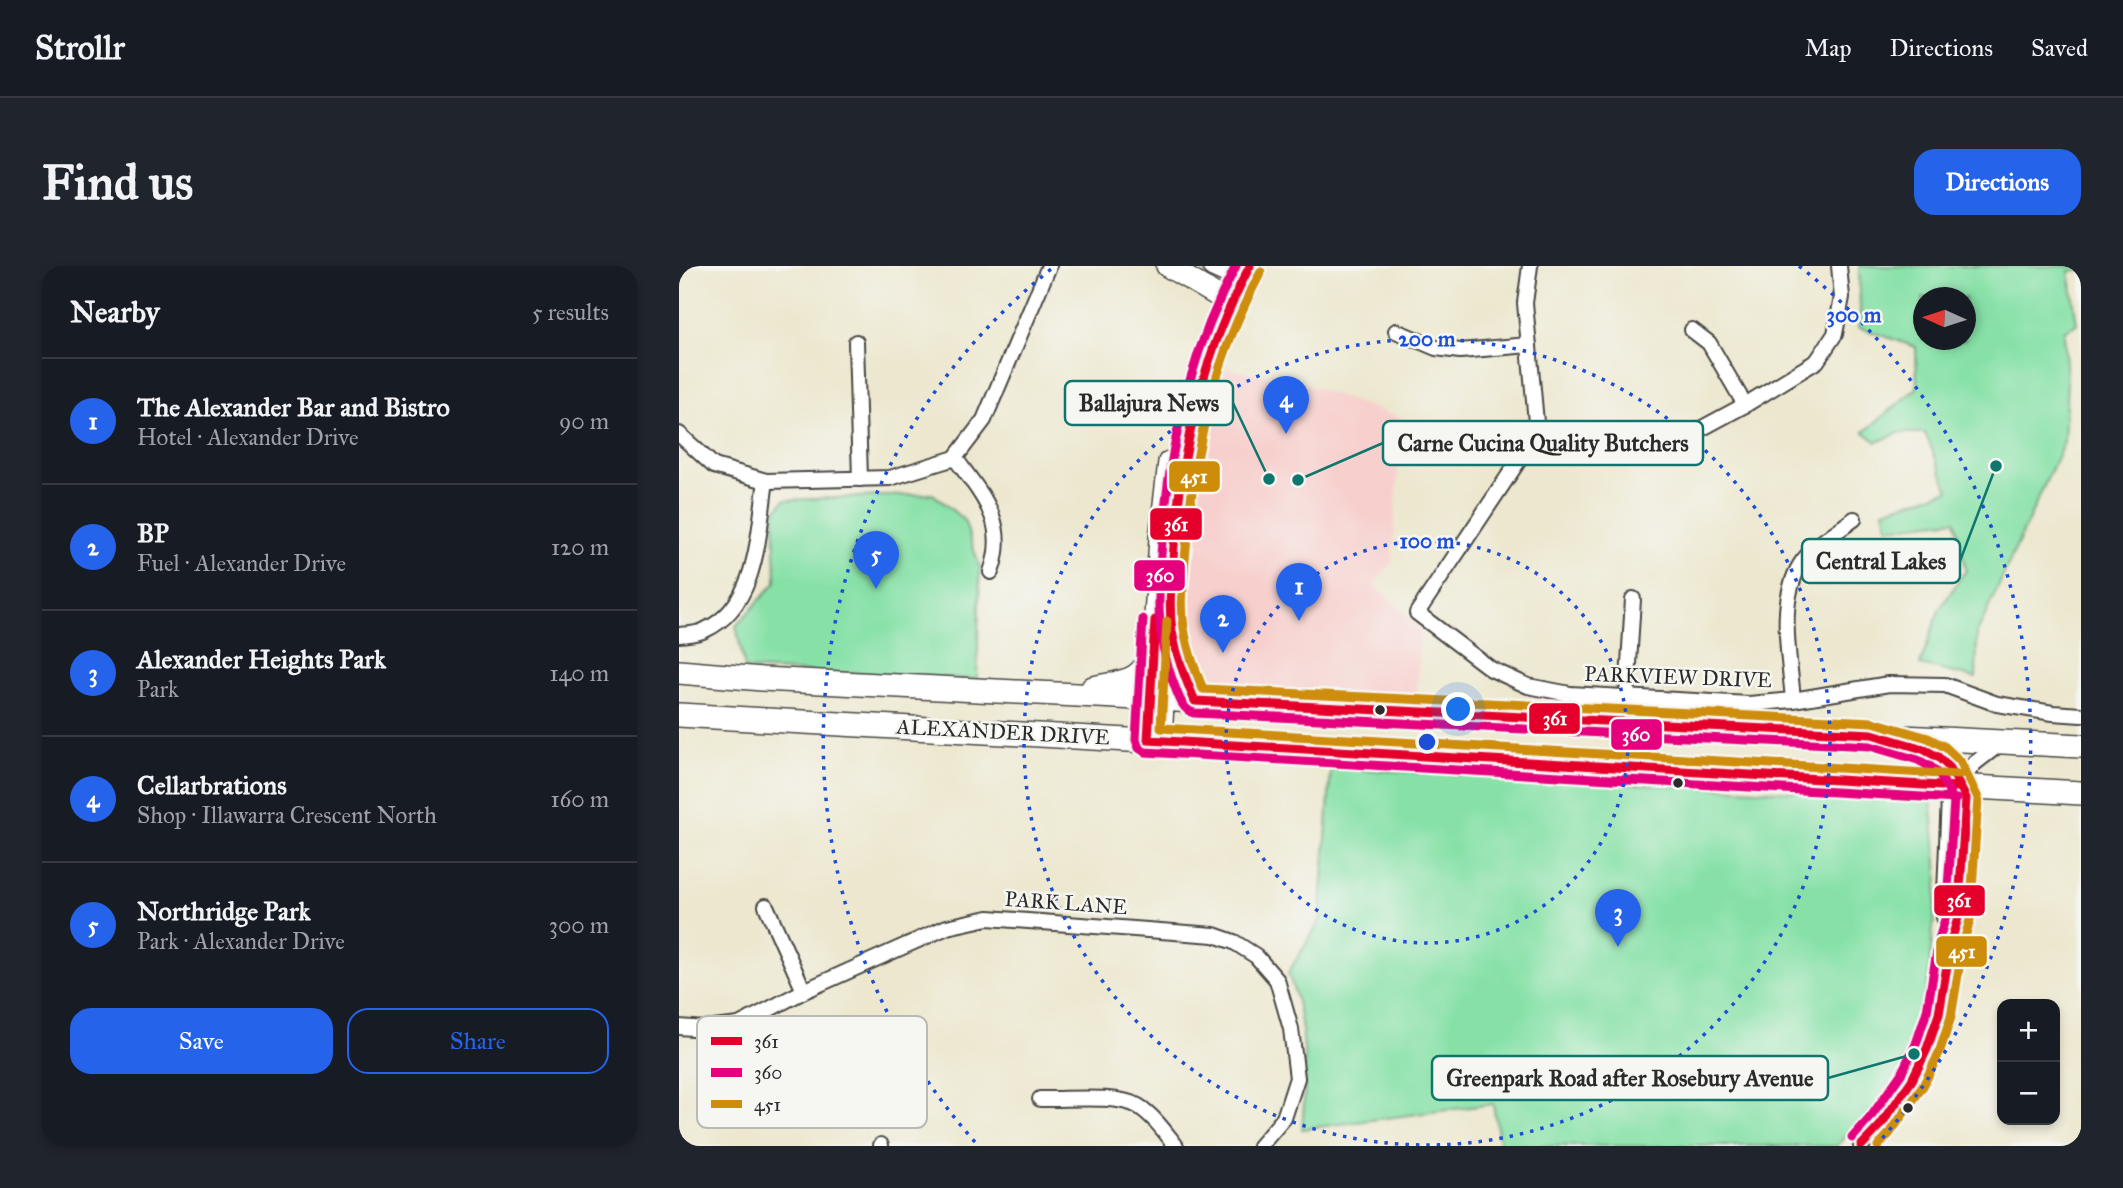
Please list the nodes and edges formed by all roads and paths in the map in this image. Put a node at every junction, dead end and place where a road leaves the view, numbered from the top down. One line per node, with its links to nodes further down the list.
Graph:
1 (1049, 266): 14 (street)
2 (1167, 266): 6 (main road)
3 (1530, 266): 10 (street)
4 (1839, 266): 11 (street)
5 (1235, 270): 6 (main road)
6 (1225, 300): 20 (main road); 22 (main road)
7 (1692, 330): 11 (street)
8 (1396, 331): 10 (street)
9 (856, 342): 15 (street)
10 (1529, 345): 12 (street)
11 (1745, 405): 12 (street)
12 (1537, 433): 25 (street, PARKVIEW DRIVE)
13 (679, 434): 16 (street)
14 (955, 458): 15 (street); 18 (street)
15 (860, 479): 16 (street)
16 (766, 481): 21 (street)
17 (1854, 519): 27 (street)
18 (991, 572)
19 (1633, 599): 25 (street)
20 (1170, 610): 26 (main road); 28 (main road)
21 (679, 635)
22 (1153, 650): 24 (main road); 26 (main road)
23 (679, 672): 24 (main road, ALEXANDER DRIVE)
24 (1066, 694): 26 (main road, ALEXANDER DRIVE)
25 (1627, 696): 27 (street, PARKVIEW DRIVE)
26 (1157, 699): 28 (main road, ALEXANDER DRIVE); 32 (main road)
27 (1793, 700): 30 (street, PARKVIEW DRIVE)
28 (1195, 701): 31 (main road, ALEXANDER DRIVE)
29 (679, 715): 32 (main road, ALEXANDER DRIVE)
30 (2081, 715)
31 (1872, 734): 33 (main road, ALEXANDER DRIVE); 35 (street)
32 (1155, 740): 35 (main road, ALEXANDER DRIVE)
33 (2003, 742): 34 (main road, ALEXANDER DRIVE); 35 (street)
34 (2081, 746)
35 (1958, 787): 36 (main road, ALEXANDER DRIVE); 45 (street)
36 (2081, 793)
37 (766, 906): 38 (street)
38 (804, 992): 39 (street, PARK LANE); 44 (street, PARK LANE)
39 (757, 1016)
40 (679, 1027): 41 (street, PARK LANE)
41 (697, 1028)
42 (1039, 1100): 43 (street)
43 (1176, 1146)
44 (1260, 1146)
45 (1861, 1146)

